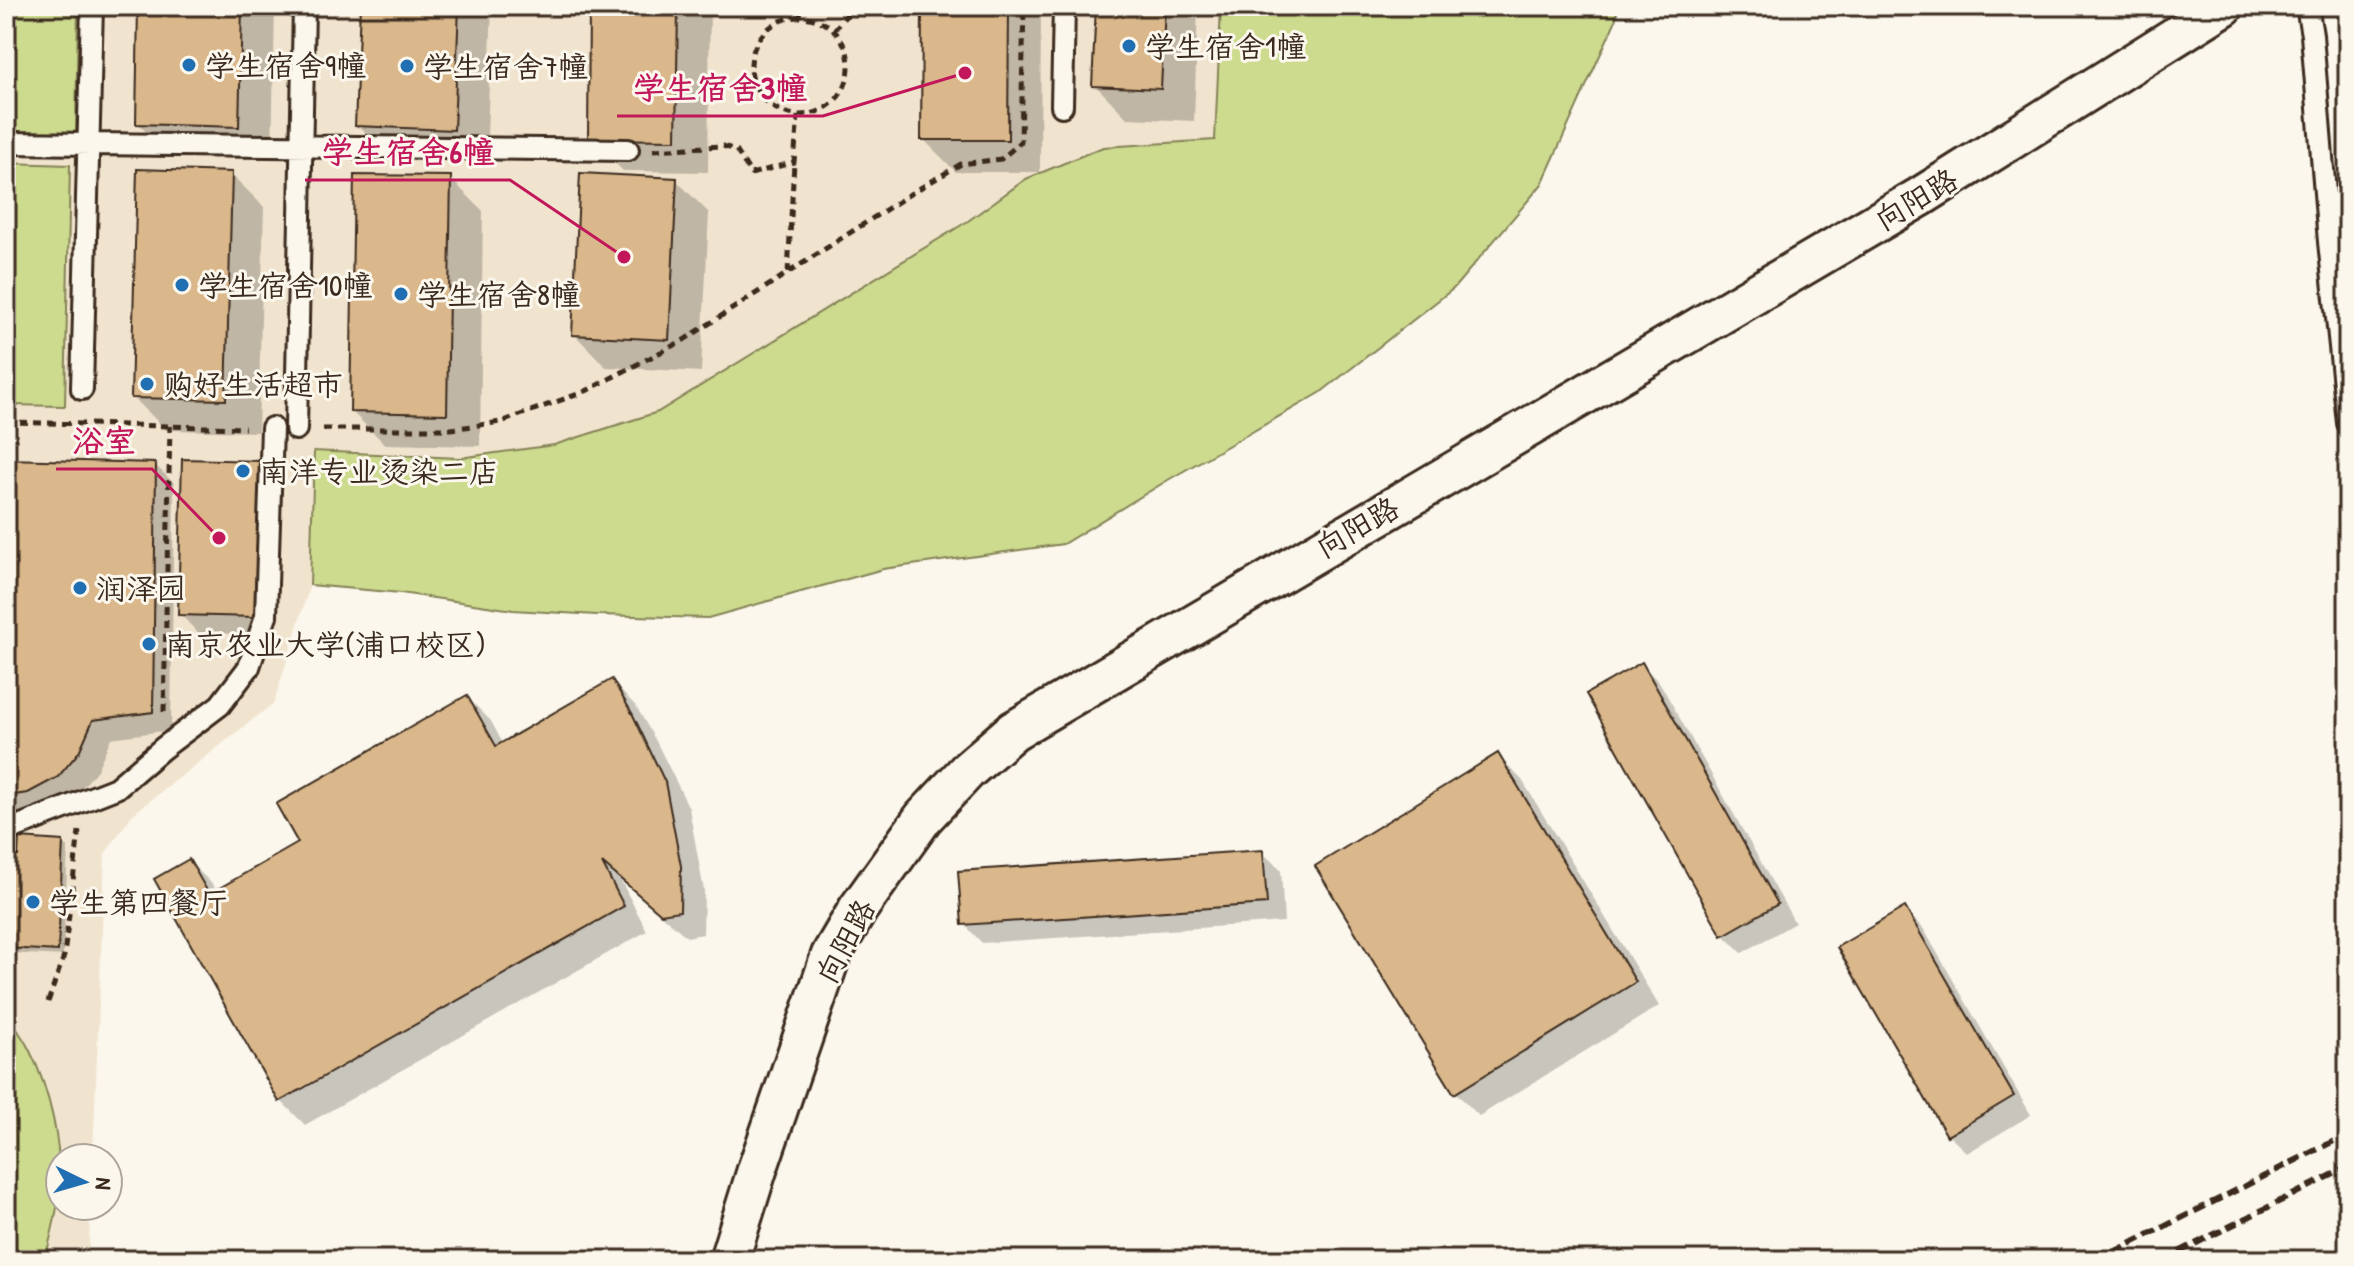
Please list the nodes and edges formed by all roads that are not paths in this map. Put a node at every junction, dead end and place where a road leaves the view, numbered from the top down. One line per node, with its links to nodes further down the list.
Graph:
1 (92, 6): 8 (lane)
2 (304, 6): 9 (lane)
3 (1064, 6): 6 (lane)
4 (2224, 6): 16 (street, 向阳路)
5 (2307, 6): 12 (lane)
6 (1062, 106)
7 (6, 143): 8 (lane)
8 (90, 144): 9 (lane); 11 (lane)
9 (302, 146): 10 (lane); 14 (lane)
10 (628, 150)
11 (82, 389)
12 (2348, 423)
13 (272, 428): 15 (lane)
14 (296, 429)
15 (6, 831)
16 (729, 1260)

